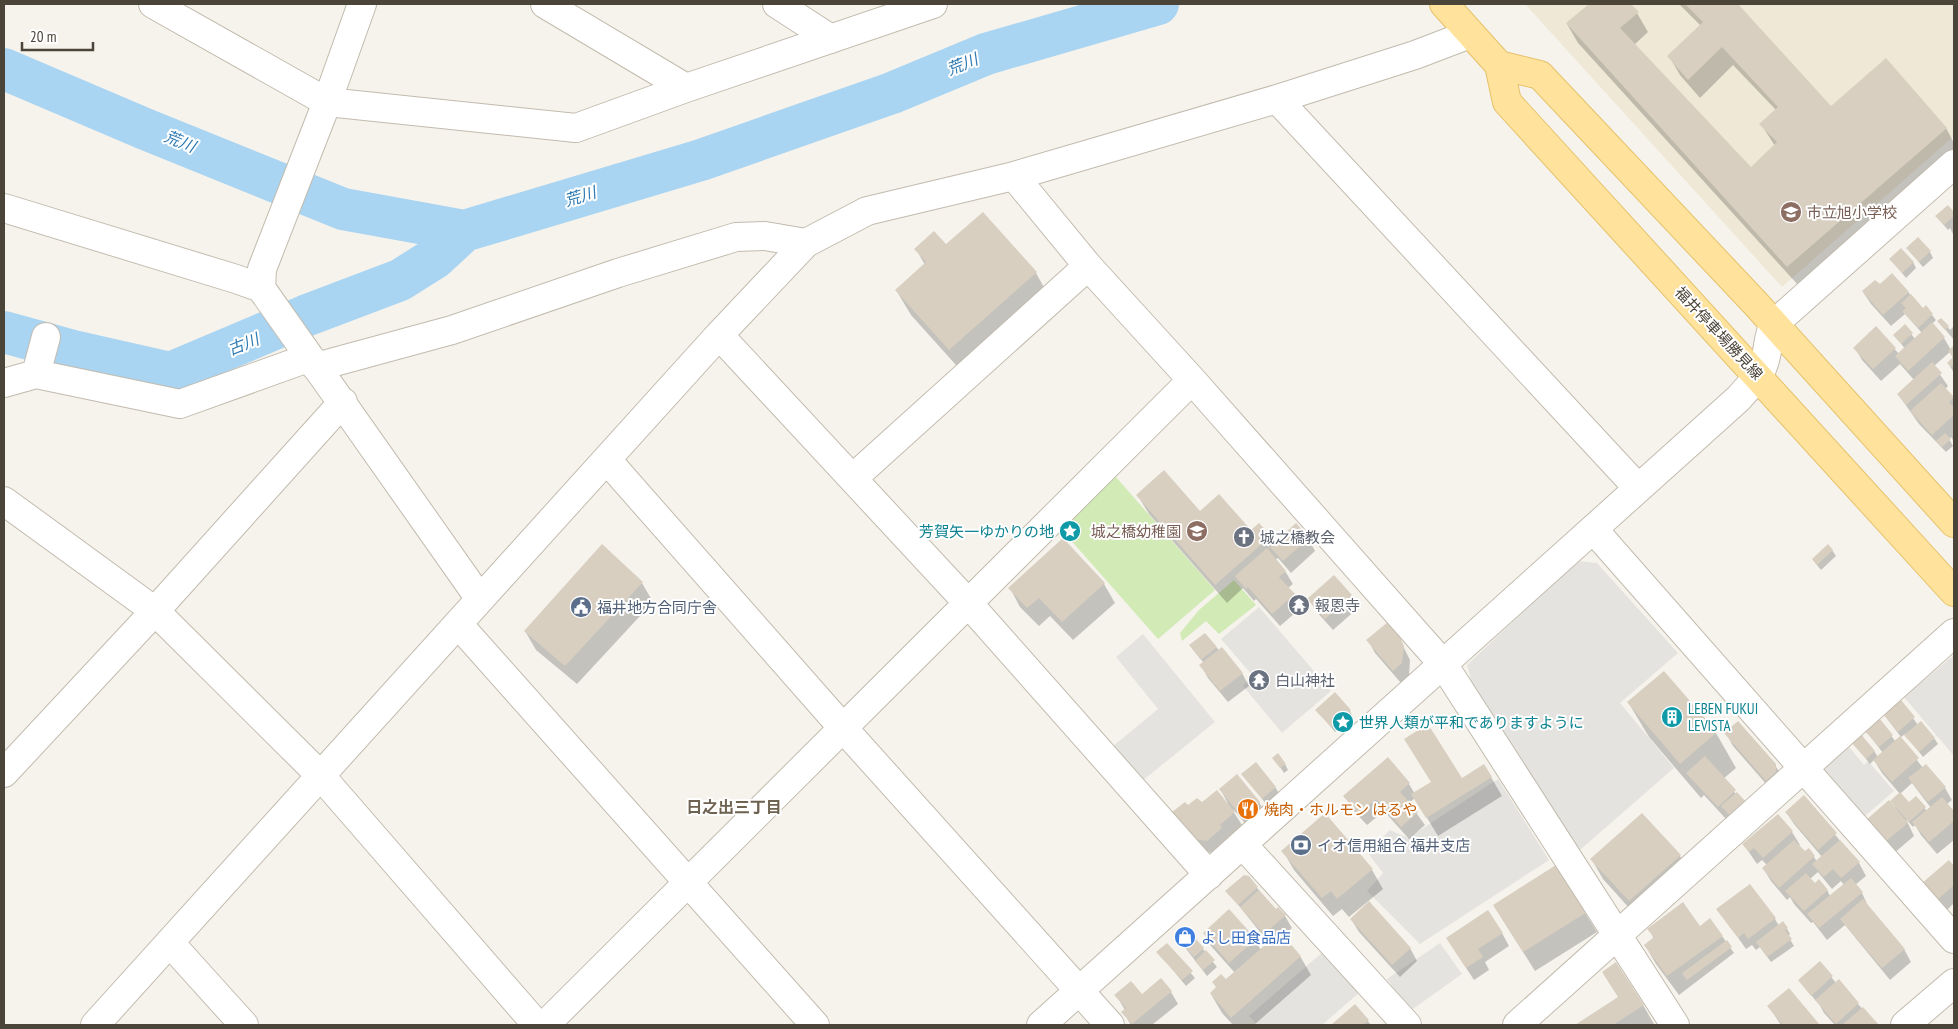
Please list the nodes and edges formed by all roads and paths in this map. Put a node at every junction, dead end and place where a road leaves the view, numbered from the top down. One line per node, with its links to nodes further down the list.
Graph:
1 (153, 4): 12 (street)
2 (362, 4): 12 (street)
3 (545, 4): 10 (street)
4 (777, 4): 8 (street)
5 (933, 4): 8 (street)
6 (1444, 4): 7 (main road, 福井停車場勝見線)
7 (1470, 34): 9 (main road, 福井停車場勝見線); 11 (street)
8 (831, 39): 10 (street)
9 (1499, 65): 19 (main road); 22 (main road, 福井停車場勝見線)
10 (686, 88): 12 (street)
11 (1277, 99): 14 (street); 28 (street)
12 (327, 102): 18 (street)
13 (1954, 164): 19 (street)
14 (1014, 176): 16 (street); 17 (street)
15 (4, 208): 18 (street)
16 (806, 243): 20 (street); 21 (street)
17 (1088, 266): 23 (street); 27 (street)
18 (267, 297): 21 (street)
19 (1774, 324): 22 (street); 30 (main road)
20 (720, 335): 26 (street); 27 (street)
21 (308, 357): 24 (street); 25 (street)
22 (1758, 375): 28 (street); 32 (main road, 福井停車場勝見線)
23 (1192, 380): 34 (street); 38 (street)
24 (4, 383)
25 (342, 402): 33 (street); 35 (street)
26 (607, 460): 33 (street); 39 (street)
27 (853, 478): 34 (street)
28 (1638, 488): 31 (street)
29 (4, 501): 35 (street)
30 (1954, 523)
31 (1593, 528): 38 (street); 40 (street)
32 (1954, 592)
33 (480, 599): 36 (street)
34 (968, 603): 39 (street); 44 (street)
35 (155, 611): 41 (street); 42 (street)
36 (458, 624): 42 (street); 45 (street)
37 (1954, 634): 40 (street)
38 (1443, 664): 43 (street); 46 (street)
39 (843, 728): 45 (street); 50 (street)
40 (1803, 768): 46 (street); 47 (street)
41 (4, 773)
42 (320, 775): 48 (street); 53 (street)
43 (1243, 845): 44 (street); 58 (street)
44 (1209, 875): 50 (street)
45 (687, 883): 54 (street); 55 (street)
46 (1617, 935): 59 (street); 60 (street)
47 (1954, 939)
48 (170, 943): 51 (street); 52 (street)
49 (1954, 983): 61 (street)
50 (1079, 989): 56 (street); 57 (street)
51 (95, 1025)
52 (244, 1025)
53 (537, 1025)
54 (545, 1025)
55 (815, 1025)
56 (1041, 1025)
57 (1110, 1025)
58 (1408, 1025)
59 (1517, 1025)
60 (1675, 1025)
61 (1905, 1025)

